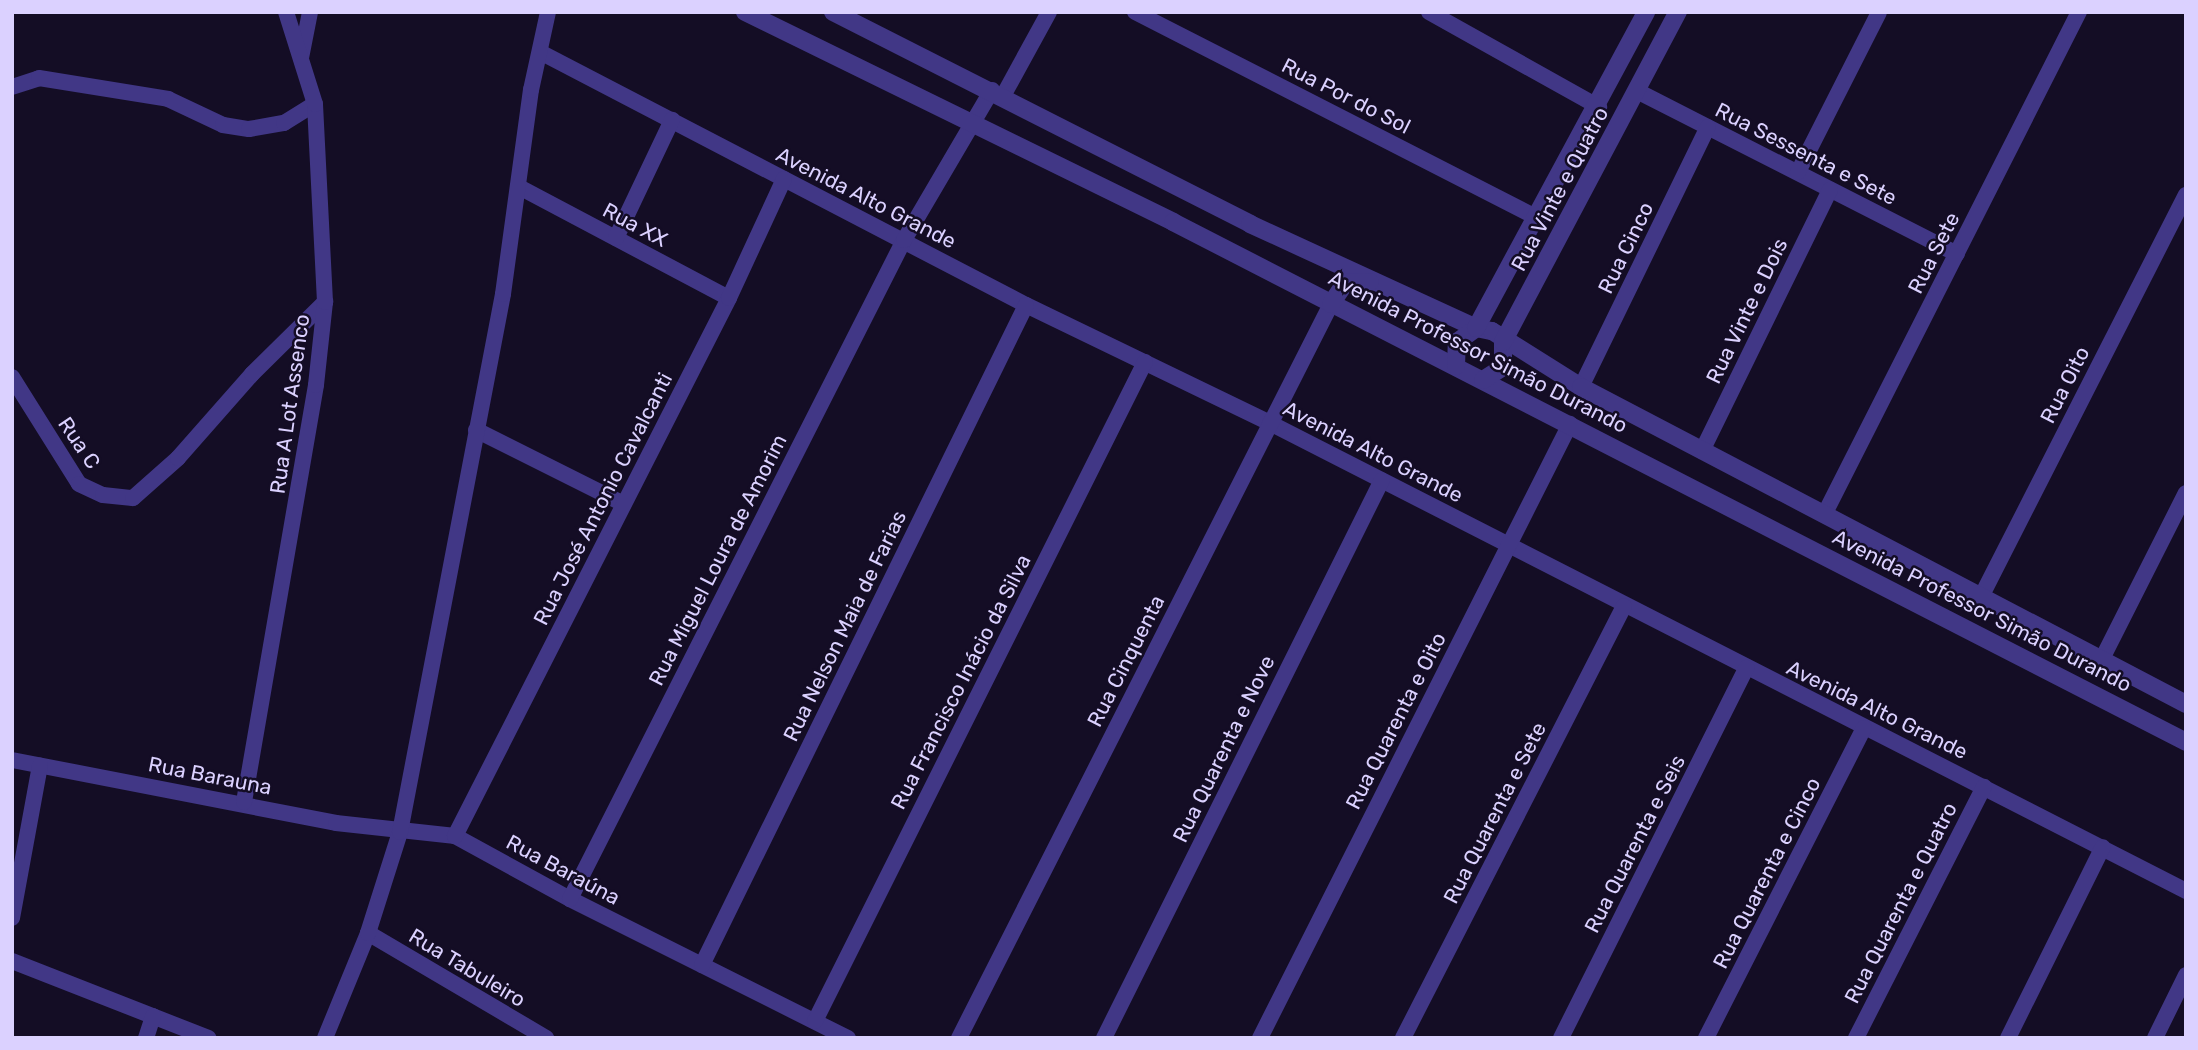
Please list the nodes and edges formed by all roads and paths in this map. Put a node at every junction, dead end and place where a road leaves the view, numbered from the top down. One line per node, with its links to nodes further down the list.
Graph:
1 (286, 12): 14 (street, Rua A Lot Assenco)
2 (310, 12): 14 (street)
3 (548, 12): 13 (street)
4 (745, 12): 21 (street, Avenida Professor Simão Durando)
5 (833, 12): 17 (street, Avenida Professor Simão Durando)
6 (1049, 12): 17 (street, Rua Miguel Loura de Amorim)
7 (1135, 12): 28 (street, Rua Por do Sol)
8 (1646, 12): 19 (street, Rua Vinte e Quatro)
9 (1678, 12): 16 (street, Rua Vinte e Quatro)
10 (1879, 12): 23 (street)
11 (2079, 12): 32 (street, Rua Sete)
12 (1440, 14): 19 (street)
13 (540, 51): 20 (street, Avenida Alto Grande); 25 (street)
14 (301, 60): 18 (street, Rua A Lot Assenco)
15 (12, 87): 18 (street)
16 (1637, 91): 22 (street, Rua Sessenta e Sete); 33 (street, Rua Vinte e Quatro)
17 (997, 93): 21 (street, Rua Miguel Loura de Amorim); 34 (street, Avenida Professor Simão Durando)
18 (315, 104): 36 (street, Rua A Lot Assenco)
19 (1599, 107): 28 (street, Rua Vinte e Quatro)
20 (672, 120): 24 (street, Avenida Alto Grande); 29 (street)
21 (971, 122): 30 (street, Rua Miguel Loura de Amorim); 37 (street, Avenida Professor Simão Durando)
22 (1708, 127): 23 (street, Rua Sessenta e Sete); 45 (street, Rua Cinco)
23 (1798, 172): 26 (street, Rua Sessenta e Sete)
24 (784, 179): 30 (street, Avenida Alto Grande); 35 (street, Rua José Antonio Cavalcanti)
25 (521, 188): 29 (street, Rua XX); 48 (street)
26 (1830, 190): 32 (street, Rua Sessenta e Sete); 49 (street, Rua Vinte e Dois)
27 (2186, 195): 55 (street, Rua Oito)
28 (1538, 218): 31 (street, Rua Vinte e Quatro)
29 (616, 238): 35 (street, Rua XX)
30 (904, 240): 38 (street, Avenida Alto Grande); 70 (street, Rua Miguel Loura de Amorim)
31 (1523, 245): 33 (street); 39 (street, Rua Vinte e Quatro)
32 (1957, 254): 53 (street, Rua Sete)
33 (1550, 259): 40 (street, Rua Vinte e Quatro)
34 (1380, 285): 37 (street); 39 (street, Avenida Professor Simão Durando)
35 (729, 298): 52 (street, Rua José Antonio Cavalcanti)
36 (326, 302): 43 (street, Rua C); 65 (street, Rua A Lot Assenco)
37 (1331, 304): 42 (street, Avenida Professor Simão Durando); 46 (street, Rua Cinquenta)
38 (1026, 305): 41 (street, Avenida Alto Grande); 74 (street, Rua Nelson Maia de Farias)
39 (1476, 328): 40 (street, Avenida Professor Simão Durando); 42 (street, Rua Vinte e Quatro)
40 (1503, 342): 44 (street, Rua Vinte e Quatro); 45 (street, Avenida Professor Simão Durando)
41 (1145, 362): 46 (street, Avenida Alto Grande); 77 (street, Rua Francisco Inácio da Silva)
42 (1456, 366): 44 (street, Avenida Professor Simão Durando)
43 (12, 377)
44 (1483, 380): 47 (street, Avenida Professor Simão Durando)
45 (1581, 387): 49 (street, Avenida Professor Simão Durando)
46 (1270, 423): 50 (street, Avenida Alto Grande); 83 (street, Rua Cinquenta)
47 (1570, 424): 54 (street, Rua Quarenta e Oito); 61 (street, Avenida Professor Simão Durando)
48 (477, 430): 52 (street); 66 (street)
49 (1702, 451): 53 (street, Avenida Professor Simão Durando)
50 (1382, 480): 54 (street, Avenida Alto Grande); 84 (street, Rua Quarenta e Nove)
51 (2186, 493): 57 (street)
52 (624, 504): 67 (street, Rua José Antonio Cavalcanti)
53 (1825, 513): 55 (street, Avenida Professor Simão Durando)
54 (1507, 546): 56 (street, Avenida Alto Grande); 85 (street, Rua Quarenta e Oito)
55 (1982, 595): 57 (street, Avenida Professor Simão Durando)
56 (1623, 607): 58 (street, Avenida Alto Grande); 86 (street, Rua Quarenta e Sete)
57 (2102, 659): 59 (street, Avenida Professor Simão Durando)
58 (1746, 668): 60 (street, Avenida Alto Grande); 87 (street, Rua Quarenta e Seis)
59 (2186, 704)
60 (1864, 728): 64 (street, Avenida Alto Grande); 88 (street, Rua Quarenta e Cinco)
61 (2186, 742)
62 (12, 760): 63 (street, Rua Barauna)
63 (40, 766): 65 (street, Rua Barauna); 71 (street)
64 (1984, 787): 68 (street, Avenida Alto Grande); 89 (street, Rua Quarenta e Quatro)
65 (244, 802): 66 (street, Rua Barauna)
66 (400, 832): 67 (street, Rua Baraúna); 72 (street)
67 (456, 836): 70 (street, Rua Baraúna)
68 (2103, 847): 69 (street, Avenida Alto Grande); 90 (street)
69 (2186, 891)
70 (570, 899): 74 (street, Rua Baraúna)
71 (12, 918)
72 (368, 933): 80 (street); 81 (street, Rua Tabuleiro)
73 (12, 961): 76 (street)
74 (702, 965): 77 (street, Rua Baraúna)
75 (2186, 975): 91 (street)
76 (152, 1016): 78 (street); 79 (street)
77 (815, 1021): 82 (street, Rua Baraúna)
78 (146, 1038)
79 (208, 1038)
80 (325, 1038)
81 (546, 1038)
82 (848, 1038)
83 (959, 1038)
84 (1104, 1038)
85 (1260, 1038)
86 (1403, 1038)
87 (1561, 1038)
88 (1706, 1038)
89 (1856, 1038)
90 (2008, 1038)
91 (2155, 1038)

